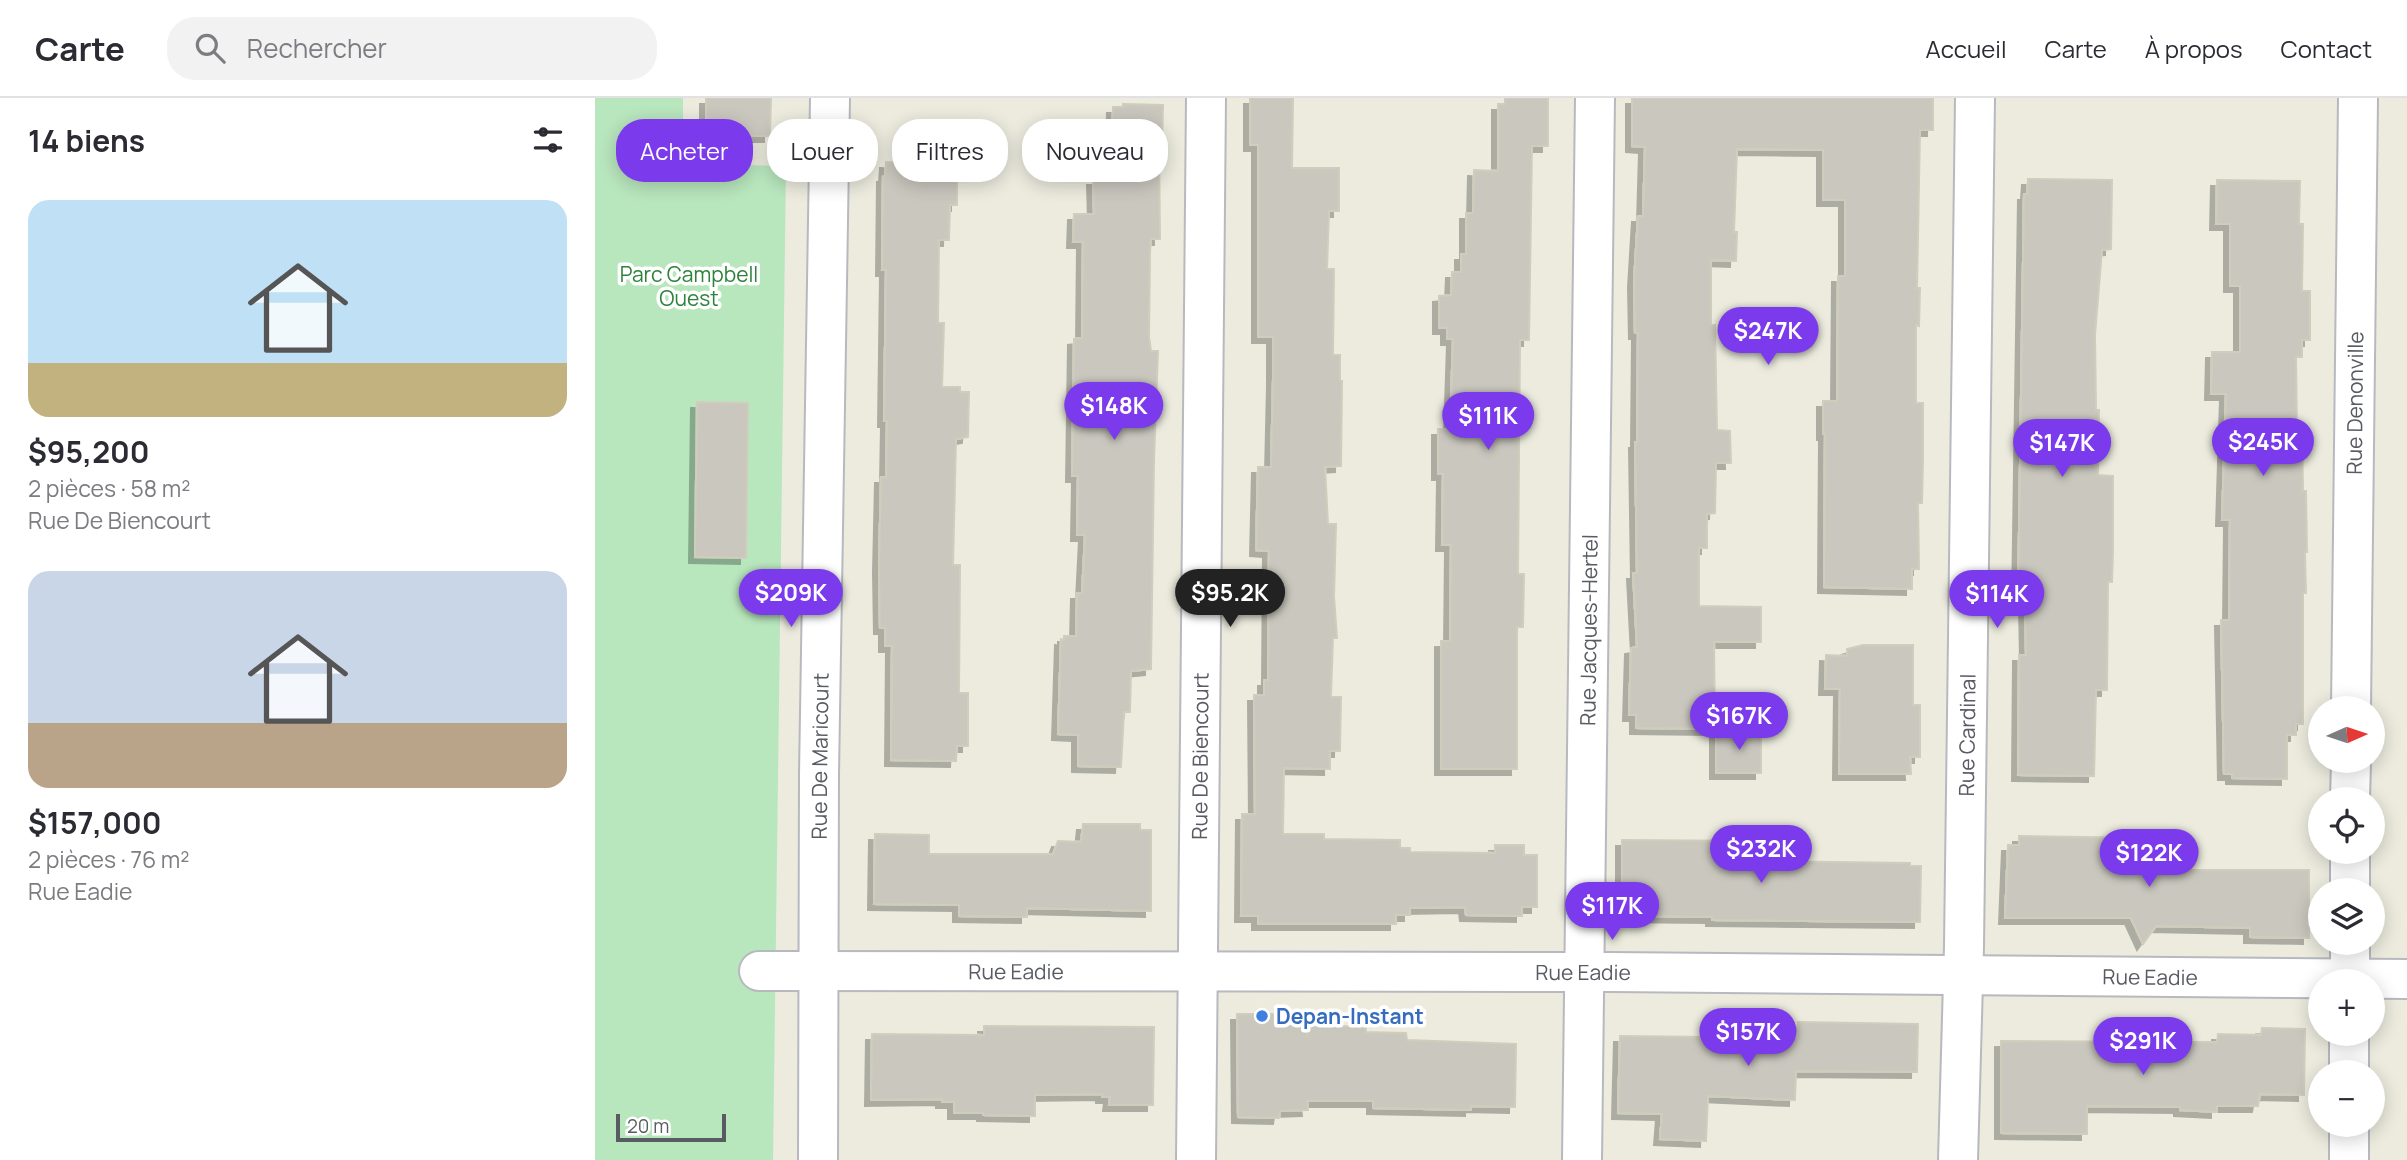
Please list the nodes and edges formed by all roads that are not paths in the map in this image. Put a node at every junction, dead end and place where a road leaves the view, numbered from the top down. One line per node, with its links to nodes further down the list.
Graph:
1 (829, 98): 9 (street, Rue De Maricourt)
2 (1206, 98): 10 (street, Rue De Biencourt)
3 (1595, 98): 11 (street, Rue Jacques-Hertel)
4 (1975, 98): 12 (street, Rue Cardinal)
5 (2358, 98): 6 (street, Rue Denonville)
6 (2351, 696)
7 (2350, 968): 12 (street, Rue Eadie); 13 (street, Rue Eadie)
8 (759, 971): 9 (street, Rue Eadie)
9 (817, 971): 10 (street, Rue Eadie); 15 (street, Rue De Maricourt)
10 (1199, 971): 11 (street, Rue Eadie); 16 (street, Rue De Biencourt)
11 (1583, 972): 12 (street, Rue Eadie); 17 (street, Rue Jacques-Hertel)
12 (1963, 976): 18 (street, Rue Cardinal)
13 (2407, 979)
14 (2349, 1137): 19 (street)
15 (818, 1160)
16 (1196, 1160)
17 (1582, 1160)
18 (1958, 1160)
19 (2349, 1160)

